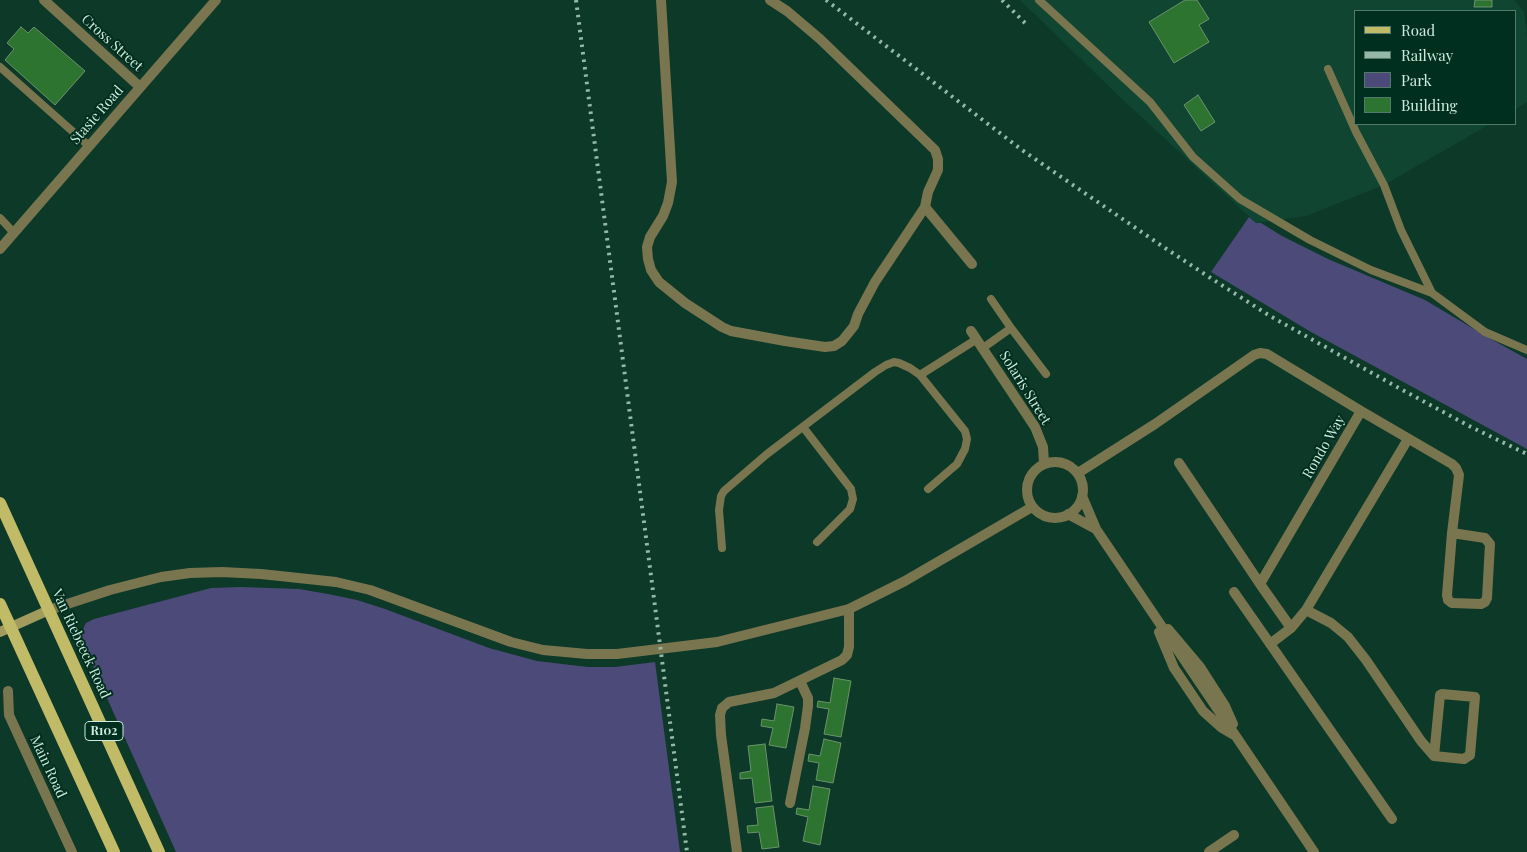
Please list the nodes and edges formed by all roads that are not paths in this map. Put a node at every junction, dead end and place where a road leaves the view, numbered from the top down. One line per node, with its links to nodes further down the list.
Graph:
1 (44, 0): 8 (street, Cross Street)
2 (216, 0): 8 (street, Stasie Road)
3 (660, 0): 10 (street)
4 (770, 0): 10 (street)
5 (1039, 0): 15 (lane)
6 (0, 67): 9 (lane)
7 (1328, 69): 15 (lane)
8 (140, 87): 9 (street, Stasie Road)
9 (89, 146): 12 (street, Stasie Road)
10 (925, 207): 14 (street)
11 (0, 218): 12 (lane)
12 (14, 234): 13 (street, Stasie Road)
13 (0, 248)
14 (972, 264)
15 (1432, 293): 20 (lane)
16 (991, 299): 17 (lane)
17 (1011, 328): 19 (lane); 21 (lane)
18 (974, 335): 19 (street, Solaris Street); 22 (lane)
19 (983, 348): 26 (street, Solaris Street)
20 (1527, 350)
21 (1046, 374)
22 (920, 375): 24 (lane); 29 (lane)
23 (1362, 411): 25 (street); 28 (street, Rondo Way); 38 (street, Rondo Way)
24 (803, 427): 36 (lane); 37 (lane)
25 (1408, 439): 35 (street); 43 (street)
26 (1044, 463): 28 (street); 32 (street)
27 (1179, 464): 38 (street)
28 (1078, 473): 30 (street)
29 (928, 489)
30 (1082, 496): 33 (street); 34 (street)
31 (0, 504): 42 (main road, Van Riebeeck Road / R102)
32 (1032, 507): 33 (street); 41 (street)
33 (1068, 514): 34 (street)
34 (1096, 529): 58 (street)
35 (1452, 533): 35 (street)
36 (817, 542)
37 (722, 548)
38 (1260, 584): 44 (street)
39 (1234, 592): 46 (street)
40 (0, 604): 45 (main road, R102)
41 (849, 609): 42 (street); 47 (street)
42 (49, 610): 45 (street); 55 (main road, Van Riebeeck Road / R102)
43 (1306, 610): 44 (street); 49 (street)
44 (1291, 628): 46 (street)
45 (6, 629): 54 (main road, R102)
46 (1270, 644): 51 (street)
47 (800, 681): 50 (street); 56 (street)
48 (8, 691): 53 (street, Main Road)
49 (1434, 756): 49 (street)
50 (790, 803)
51 (1392, 819)
52 (1234, 835): 57 (street)
53 (70, 851)
54 (114, 852)
55 (159, 852)
56 (737, 852)
57 (1209, 852)
58 (1314, 852)

